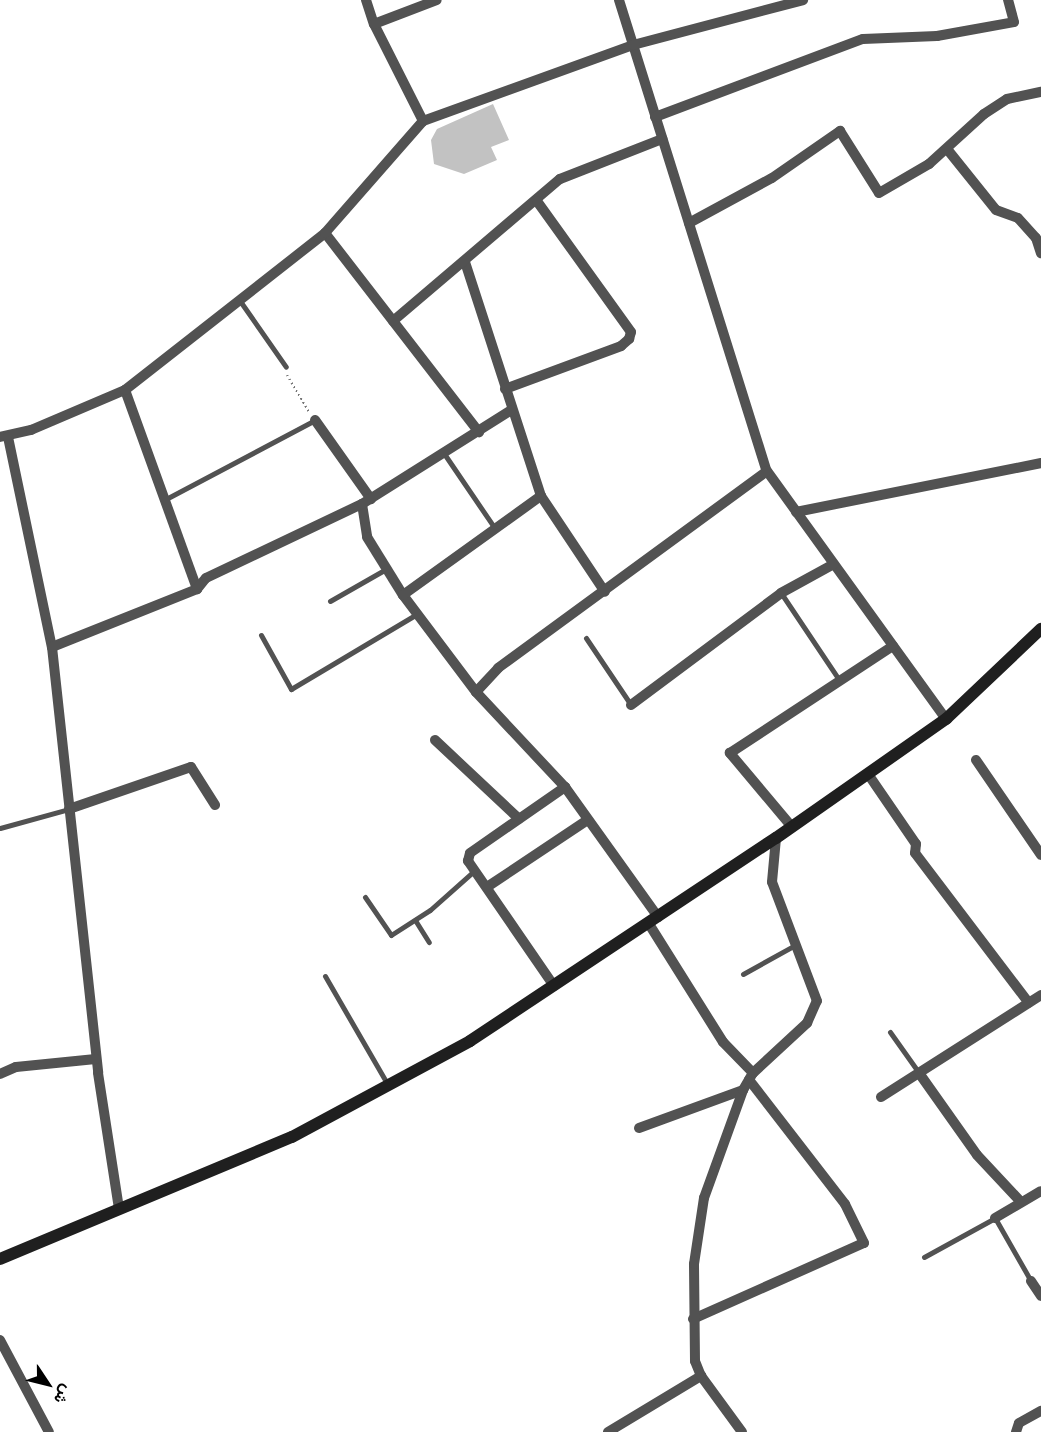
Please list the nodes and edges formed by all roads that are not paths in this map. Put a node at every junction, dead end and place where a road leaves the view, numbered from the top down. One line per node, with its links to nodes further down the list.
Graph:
1 (366, 0): 6 (street)
2 (436, 0): 6 (street)
3 (619, 0): 7 (street)
4 (803, 0): 7 (street)
5 (1008, 0): 9 (street)
6 (374, 24): 10 (street)
7 (633, 45): 9 (street); 10 (street)
8 (1041, 92): 12 (street)
9 (655, 117): 11 (street)
10 (423, 121): 15 (street)
11 (662, 139): 13 (street); 14 (street)
12 (947, 149): 14 (street); 16 (street)
13 (537, 201): 17 (street); 21 (street)
14 (689, 223): 29 (street)
15 (325, 233): 18 (street); 19 (street)
16 (1041, 253)
17 (465, 262): 19 (street); 21 (street)
18 (240, 301): 20 (lane); 22 (street)
19 (393, 321): 25 (street)
20 (285, 367)
21 (505, 389): 23 (street)
22 (125, 390): 26 (street); 31 (street)
23 (511, 410): 25 (street); 30 (street)
24 (315, 420): 31 (lane); 32 (street)
25 (479, 432): 27 (street)
26 (4, 437): 47 (street)
27 (445, 455): 32 (street); 34 (lane)
28 (1041, 463): 33 (street)
29 (767, 471): 33 (street); 38 (street)
30 (541, 496): 34 (street); 38 (street)
31 (164, 500): 37 (street)
32 (367, 501): 36 (street); 37 (street)
33 (796, 512): 35 (street)
34 (494, 527): 40 (street)
35 (834, 564): 39 (street); 46 (street)
36 (386, 569): 40 (street); 41 (lane)
37 (197, 589): 47 (street)
38 (605, 592): 49 (street)
39 (781, 593): 48 (lane); 50 (street)
40 (402, 595): 42 (street)
41 (330, 601)
42 (417, 614): 44 (lane); 49 (street)
43 (1041, 629): 51 (main road)
44 (261, 635)
45 (586, 638): 50 (lane)
46 (893, 646): 48 (street); 51 (street)
47 (52, 647): 57 (street)
48 (840, 681): 60 (street)
49 (476, 692): 55 (street)
50 (631, 705)
51 (946, 719): 54 (main road)
52 (435, 740): 58 (street)
53 (976, 760): 63 (street)
54 (868, 774): 60 (main road); 75 (street)
55 (565, 788): 58 (street); 59 (street)
56 (215, 805): 57 (street)
57 (69, 809): 61 (lane); 77 (street)
58 (519, 819): 64 (street)
59 (586, 821): 65 (street); 68 (street)
60 (792, 827): 62 (main road)
61 (0, 828)
62 (776, 838): 68 (main road); 70 (street)
63 (1041, 855)
64 (475, 870): 65 (street); 67 (lane)
65 (486, 887): 73 (street)
66 (365, 897): 67 (lane)
67 (415, 920): 69 (lane)
68 (653, 920): 73 (main road); 80 (street)
69 (429, 942)
70 (795, 945): 71 (lane); 80 (street)
71 (743, 974)
72 (325, 976): 81 (lane)
73 (554, 986): 81 (main road)
74 (1041, 995): 75 (street)
75 (1029, 1003): 78 (street)
76 (890, 1032): 78 (lane)
77 (96, 1059): 79 (street); 87 (street)
78 (919, 1073): 83 (street); 86 (street)
79 (0, 1074)
80 (751, 1077): 82 (street); 93 (street)
81 (389, 1087): 87 (main road)
82 (744, 1090): 84 (street); 93 (street)
83 (881, 1097)
84 (639, 1128)
85 (1041, 1191): 86 (street)
86 (1021, 1203): 88 (street)
87 (119, 1209): 90 (main road)
88 (995, 1218): 89 (lane); 91 (lane)
89 (924, 1257)
90 (0, 1259)
91 (1031, 1281): 92 (street)
92 (1041, 1296)
93 (693, 1319): 95 (street)
94 (0, 1340): 97 (street)
95 (701, 1376): 98 (street); 99 (street)
96 (1041, 1411): 100 (street)
97 (49, 1432)
98 (608, 1432)
99 (742, 1432)
100 (1016, 1432)

